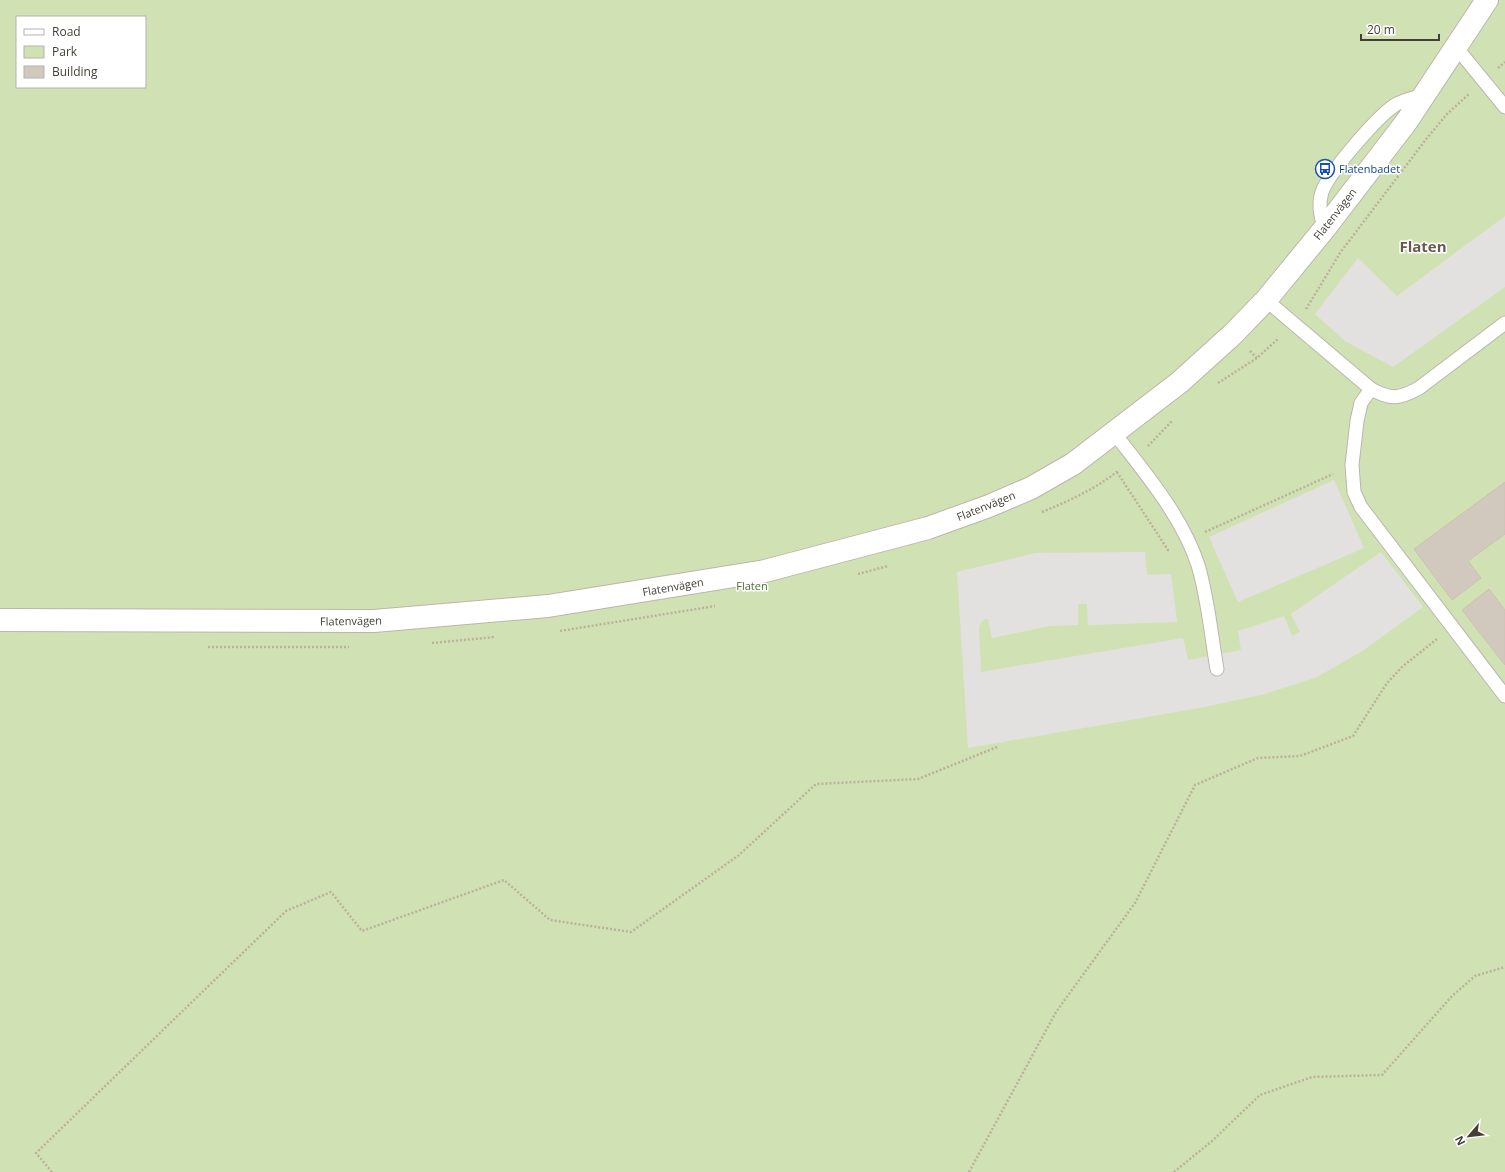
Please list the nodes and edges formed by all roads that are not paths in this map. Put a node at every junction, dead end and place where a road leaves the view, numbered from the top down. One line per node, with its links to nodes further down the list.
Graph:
1 (1487, 0): 2 (street, Flatenvägen)
2 (1456, 47): 3 (lane); 4 (street, Flatenvägen)
3 (1505, 107)
4 (1266, 300): 6 (lane); 7 (street, Flatenvägen)
5 (1505, 323): 6 (lane)
6 (1371, 389): 10 (lane)
7 (1115, 434): 8 (street, Flatenvägen); 9 (lane)
8 (0, 620)
9 (1217, 670)
10 (1505, 696)

